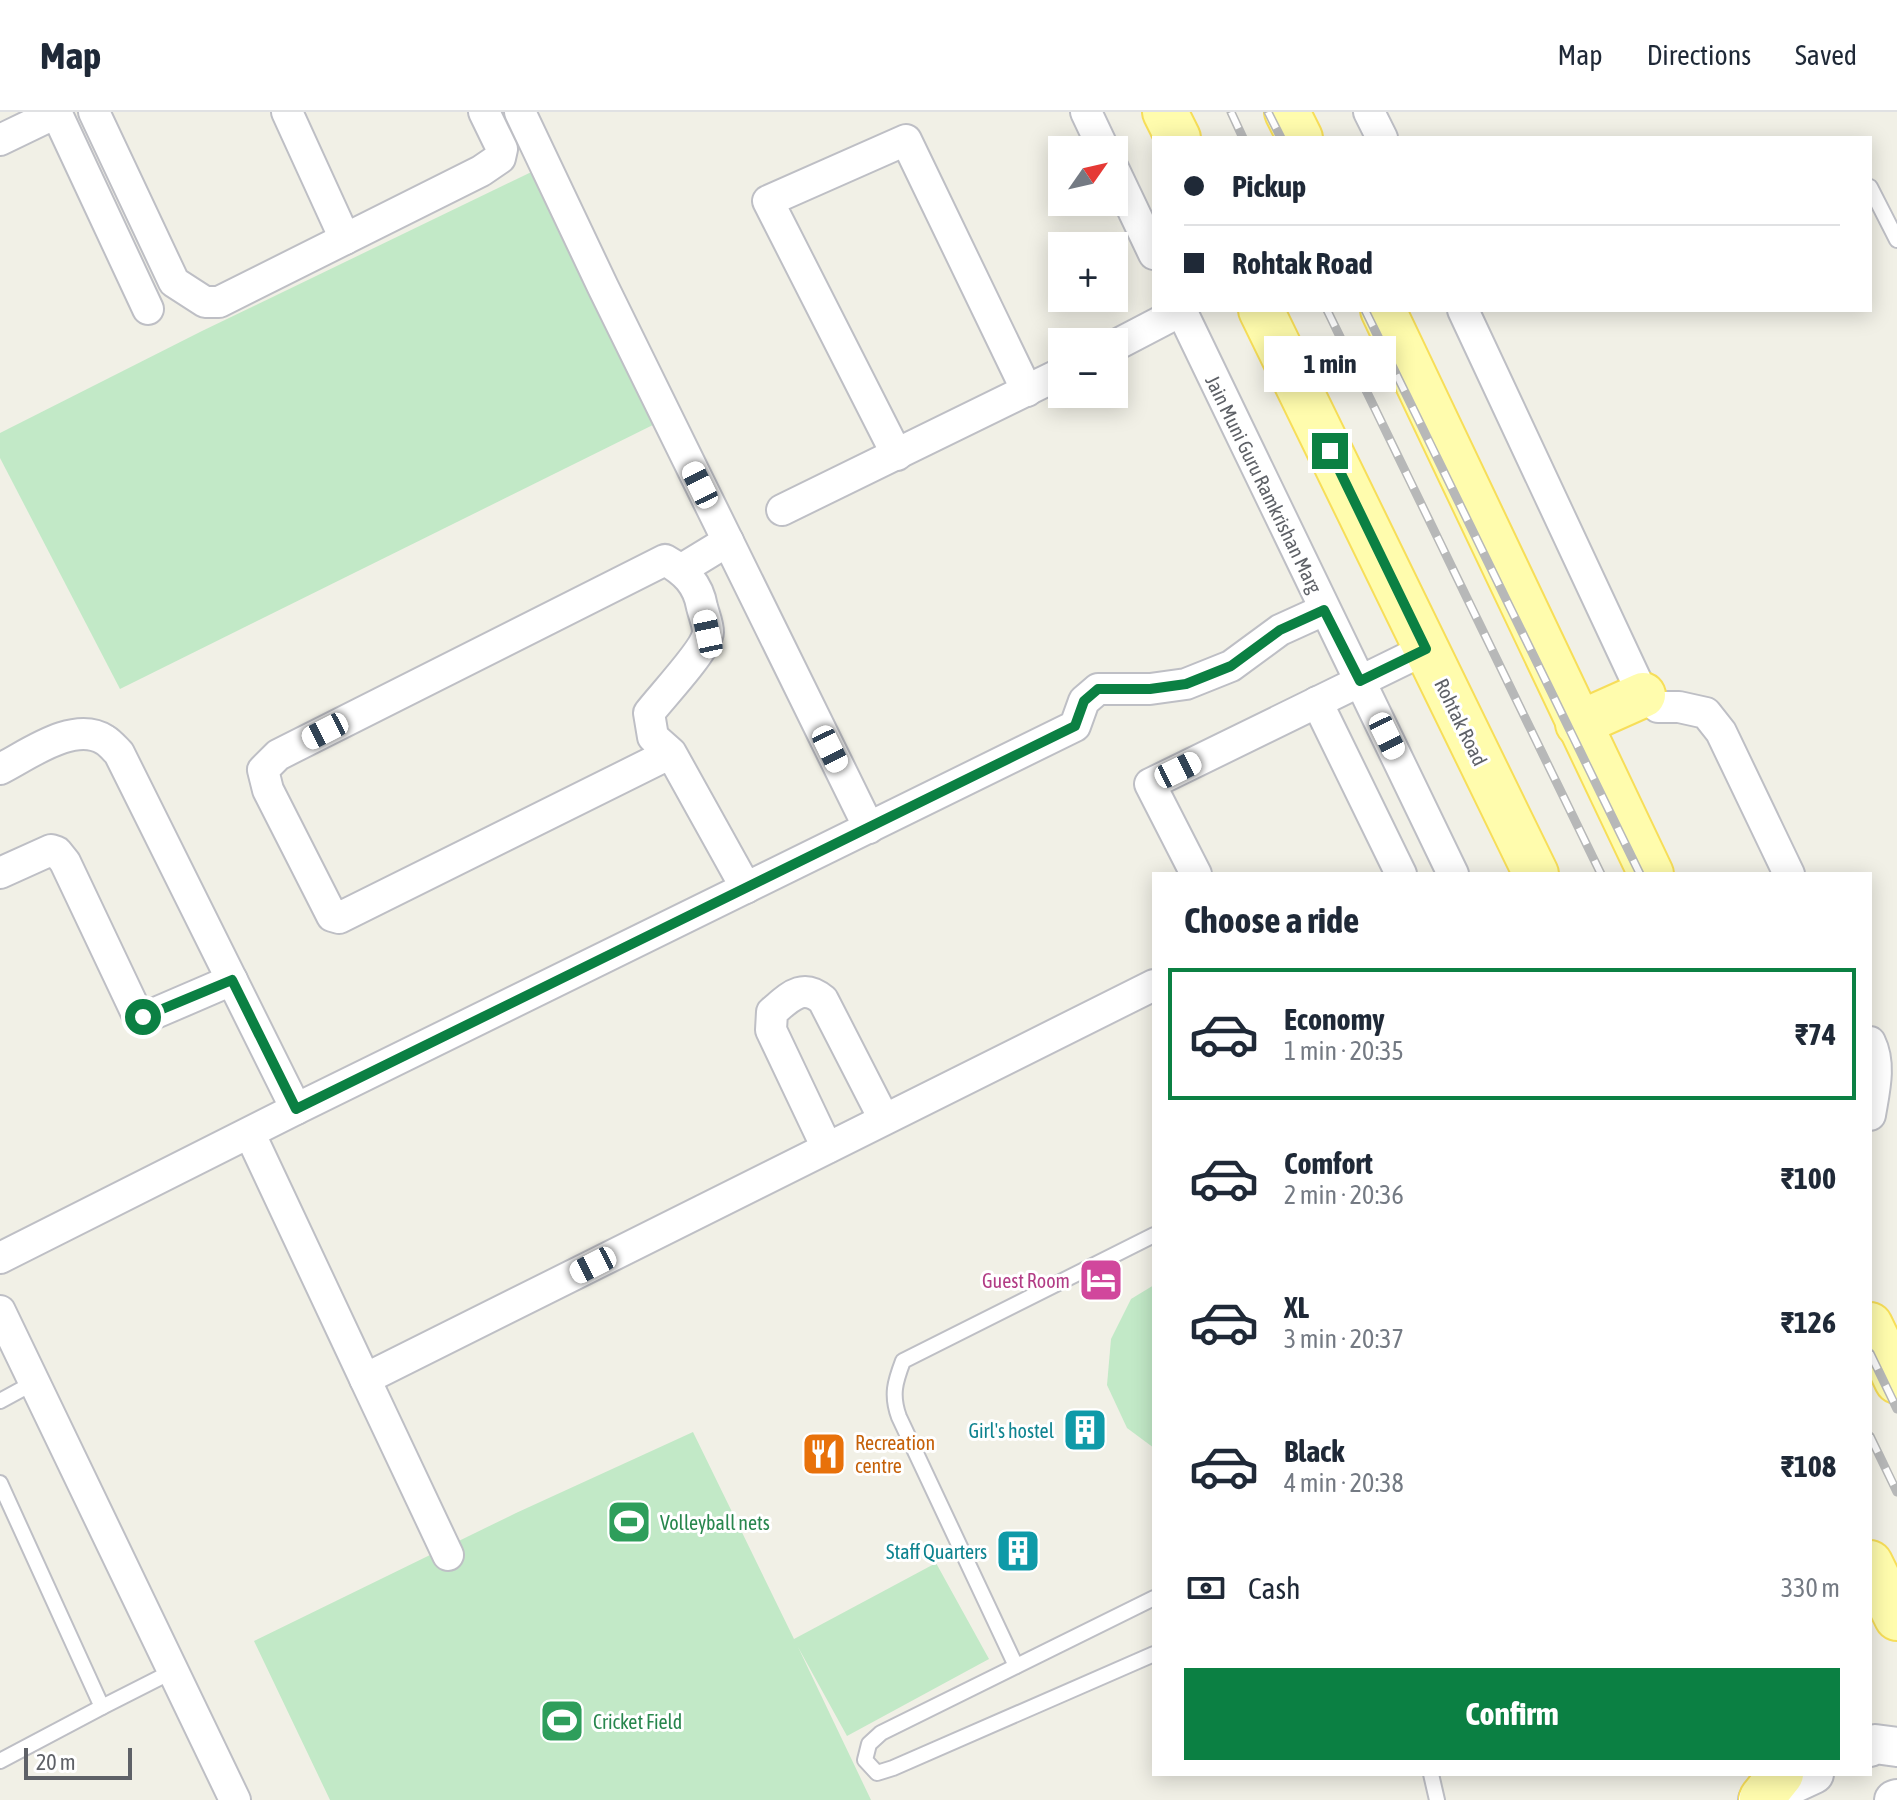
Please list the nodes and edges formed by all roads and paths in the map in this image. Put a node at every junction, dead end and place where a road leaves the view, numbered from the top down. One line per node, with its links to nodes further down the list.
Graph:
1 (56, 112): 14 (street); 20 (street)
2 (94, 112): 17 (street)
3 (287, 112): 17 (street)
4 (484, 112): 17 (street)
5 (520, 112): 31 (street)
6 (1086, 112): 10 (street)
7 (1165, 112): 11 (main road)
8 (1287, 112): 12 (main road)
9 (1369, 112): 13 (street)
10 (1097, 136)
11 (1177, 136)
12 (1299, 136)
13 (1381, 136)
14 (0, 140)
15 (1872, 191): 18 (lane)
16 (1128, 199): 19 (street)
17 (345, 239)
18 (1897, 240)
19 (1152, 250)
20 (148, 309)
21 (1179, 312): 26 (street)
22 (1181, 312): 33 (street, Jain Muni Guru Ramkrishan Marg)
23 (1262, 312): 34 (main road, Rohtak Road)
24 (1384, 312): 38 (main road)
25 (1464, 312): 36 (street)
26 (1128, 339)
27 (1048, 380): 28 (street)
28 (1027, 391): 29 (street); 29 (street)
29 (897, 455): 30 (street)
30 (782, 510)
31 (728, 541): 32 (street); 41 (street)
32 (682, 569): 39 (street); 39 (street)
33 (1324, 610): 35 (street, Jain Muni Guru Ramkrishan Marg); 41 (street)
34 (1426, 649): 35 (street); 45 (main road, Rohtak Road)
35 (1360, 681): 37 (street); 44 (street, Jain Muni Guru Ramkrishan Marg)
36 (1643, 695): 38 (main road); 47 (street)
37 (1317, 702): 42 (street); 43 (street)
38 (1578, 724): 46 (main road)
39 (671, 753): 49 (street)
40 (0, 769): 50 (street)
41 (869, 828): 49 (street)
42 (1195, 872)
43 (1400, 872)
44 (1452, 872)
45 (1535, 872)
46 (1650, 872)
47 (1788, 872)
48 (0, 873): 50 (street)
49 (746, 888): 54 (street)
50 (232, 980): 54 (street)
51 (1152, 986): 55 (street)
52 (1872, 1046): 53 (street)
53 (1872, 1102)
54 (296, 1109): 56 (street)
55 (884, 1119): 57 (street); 57 (street)
56 (250, 1134): 59 (street); 62 (street)
57 (827, 1148): 62 (street)
58 (1152, 1236): 72 (lane)
59 (0, 1258)
60 (0, 1311): 64 (street)
61 (1872, 1329): 63 (main road)
62 (365, 1379): 67 (street)
63 (1897, 1381)
64 (35, 1382): 65 (lane); 73 (street)
65 (0, 1401)
66 (0, 1483): 74 (lane)
67 (448, 1555)
68 (1872, 1567): 70 (main road)
69 (1152, 1599): 72 (lane)
70 (1897, 1618)
71 (1152, 1655): 72 (lane)
72 (1016, 1666)
73 (173, 1671): 74 (lane); 81 (street)
74 (102, 1707): 77 (lane)
75 (1872, 1746): 76 (street)
76 (1897, 1747)
77 (0, 1761)
78 (1431, 1776): 82 (lane)
79 (1808, 1776): 80 (street)
80 (1767, 1791)
81 (235, 1800)
82 (1437, 1800)

